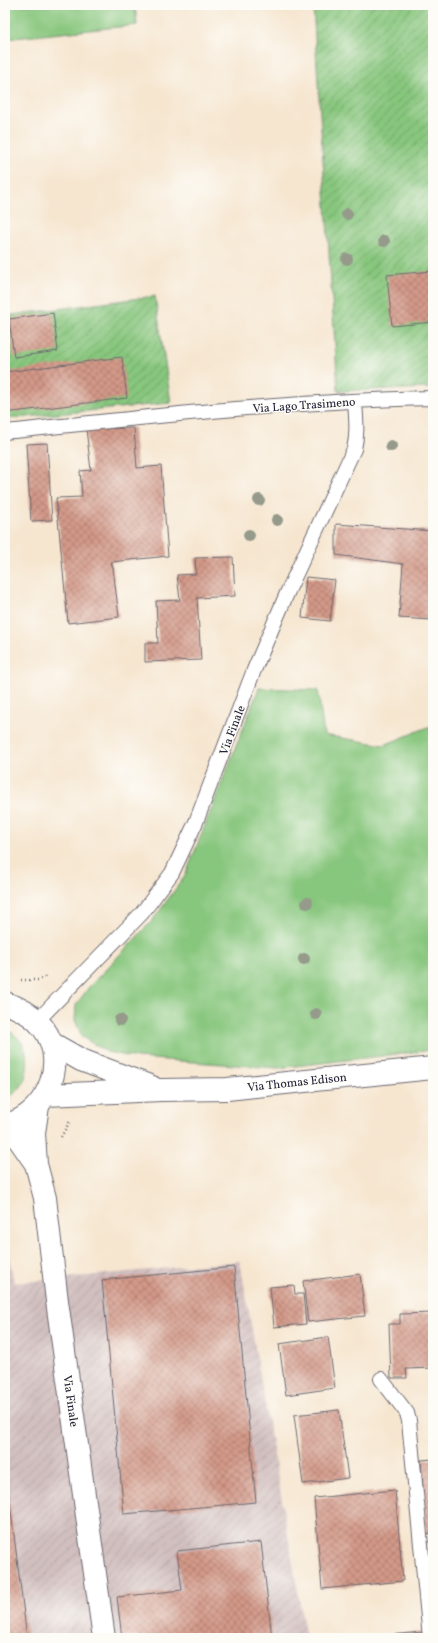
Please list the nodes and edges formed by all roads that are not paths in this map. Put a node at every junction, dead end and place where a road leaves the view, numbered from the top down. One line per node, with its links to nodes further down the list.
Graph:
1 (433, 398): 2 (lane, Via Lago Trasimeno)
2 (355, 401): 3 (lane, Via Lago Trasimeno); 5 (lane, Via Finale)
3 (5, 432)
4 (5, 1004): 5 (street)
5 (37, 1020): 6 (street)
6 (51, 1042): 8 (street, Via Thomas Edison); 9 (street, Via Finale)
7 (433, 1068): 8 (street, Via Thomas Edison)
8 (161, 1090): 9 (street, Via Thomas Edison)
9 (42, 1101): 10 (street); 12 (street, Via Finale)
10 (5, 1125)
11 (5, 1131): 12 (street, Via Finale)
12 (36, 1164): 14 (street, Via Finale)
13 (381, 1379): 15 (lane)
14 (104, 1638)
15 (430, 1638)

